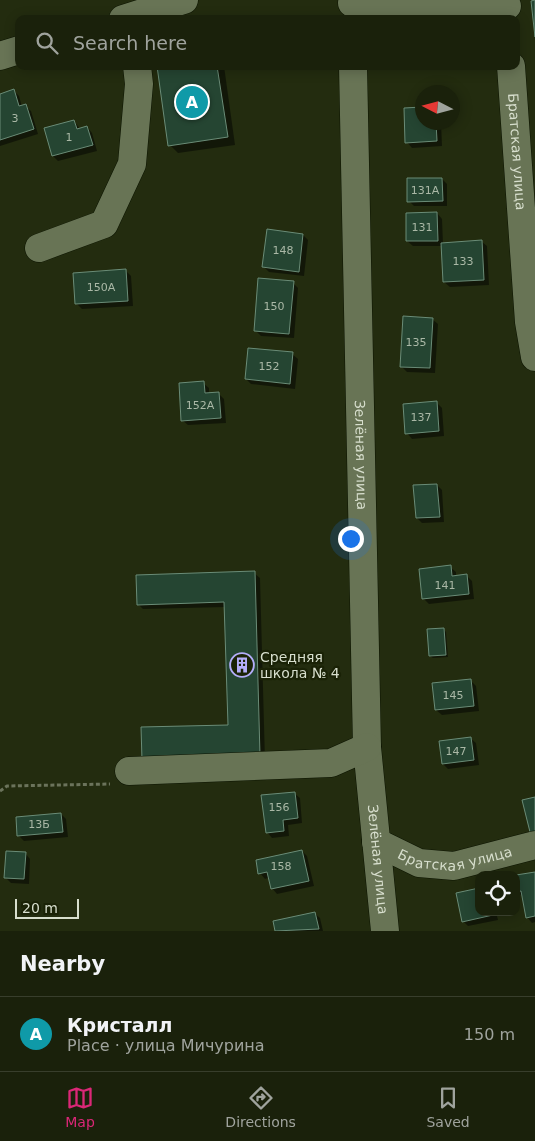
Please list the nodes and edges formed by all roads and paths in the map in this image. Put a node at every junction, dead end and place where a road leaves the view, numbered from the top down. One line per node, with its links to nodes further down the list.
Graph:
1 (184, 0): 4 (street)
2 (352, 7): 3 (street)
3 (507, 8)
4 (137, 15)
5 (15, 51): 6 (street)
6 (0, 56)
7 (137, 70): 10 (street)
8 (353, 70): 12 (street, Зелёная улица)
9 (511, 70): 11 (street, Братская улица)
10 (39, 248)
11 (535, 357)
12 (367, 747): 13 (street); 15 (street, Зелёная улица)
13 (129, 771): 14 (path)
14 (0, 791)
15 (376, 842): 16 (street, Братская улица); 17 (street, Зелёная улица)
16 (535, 845)
17 (385, 931)

